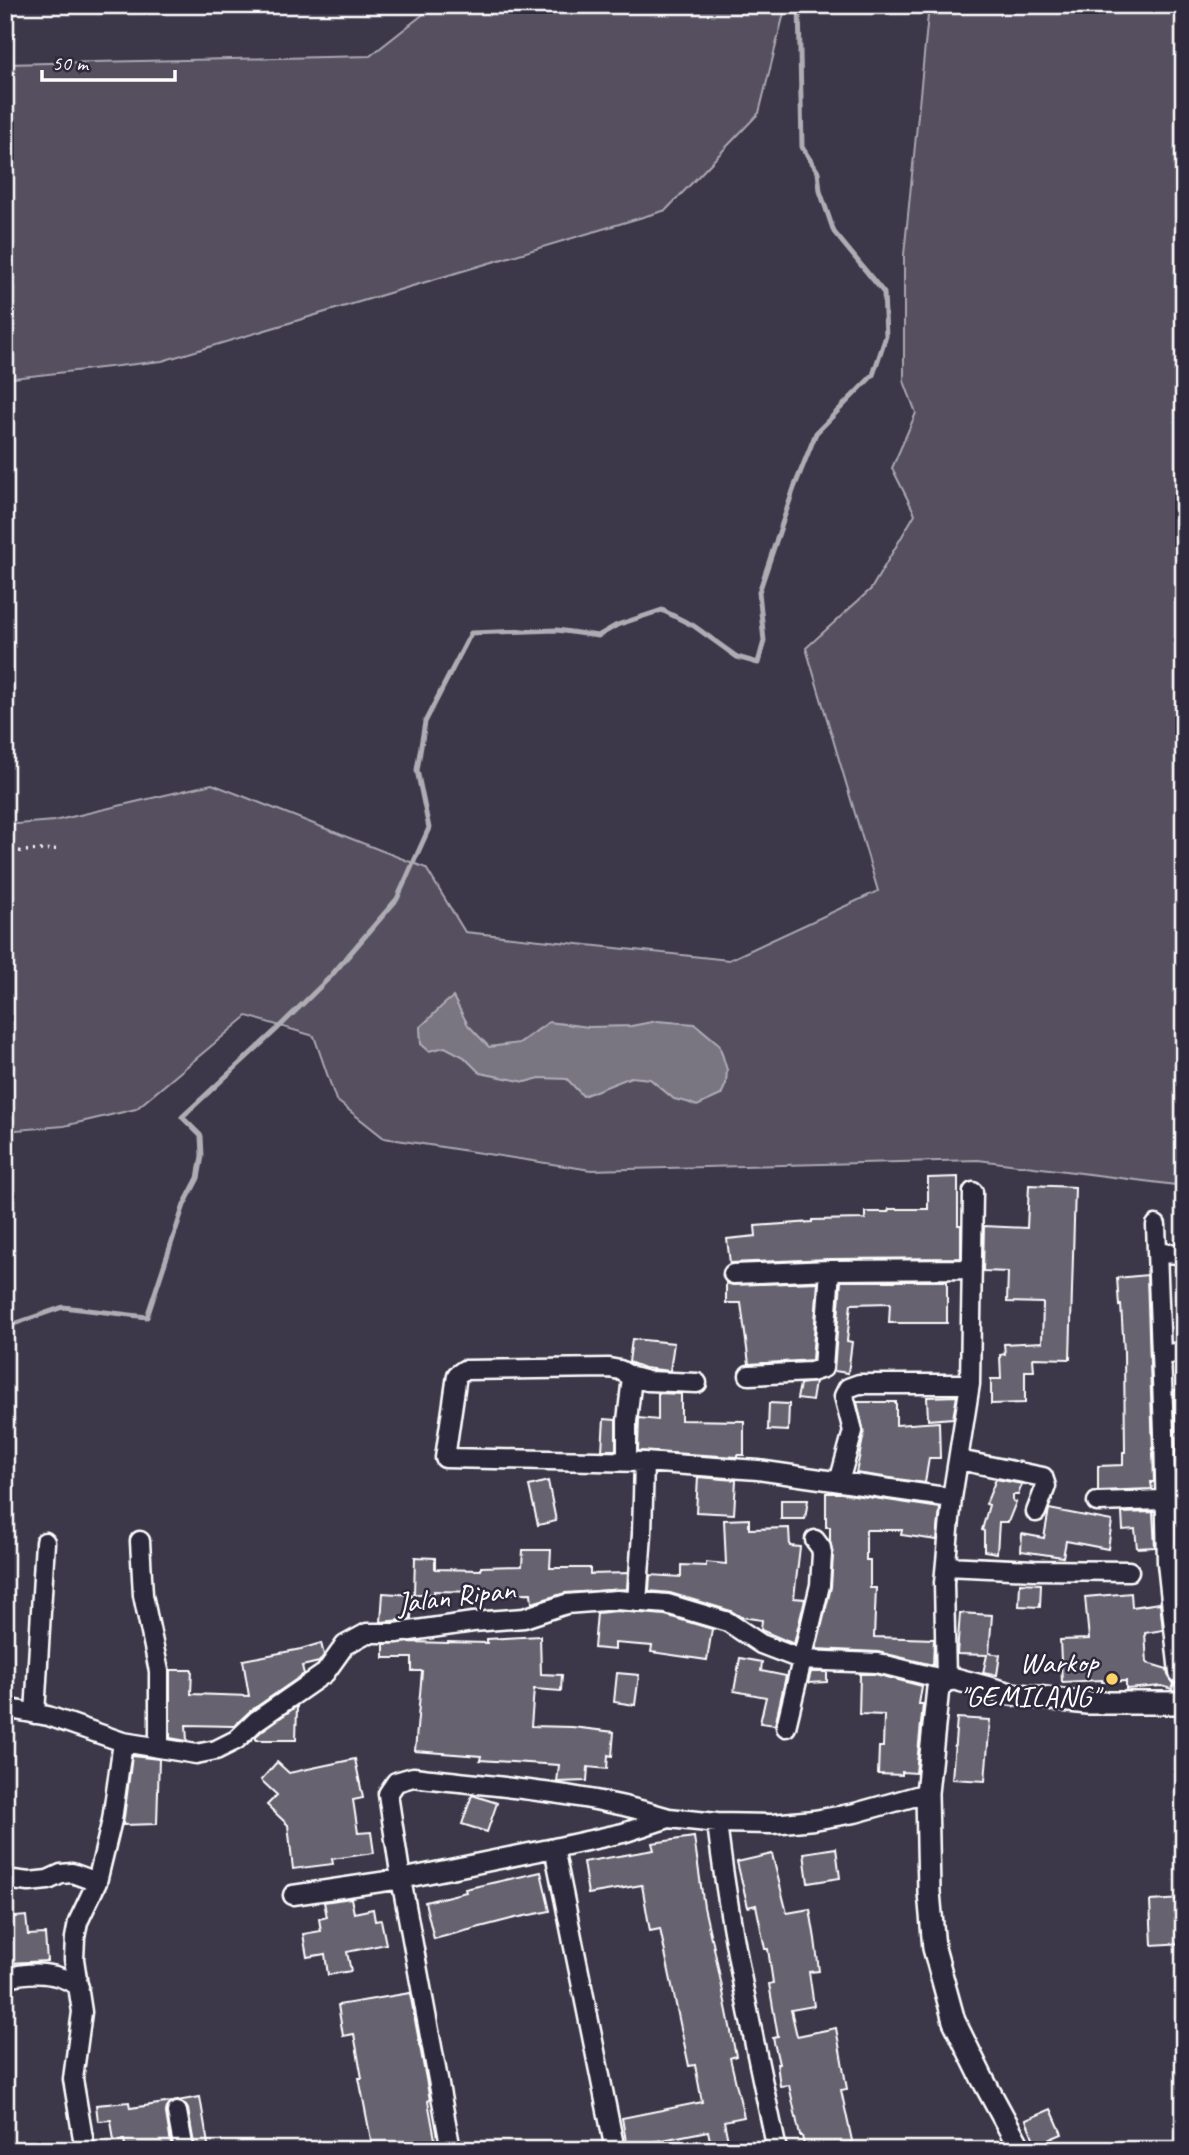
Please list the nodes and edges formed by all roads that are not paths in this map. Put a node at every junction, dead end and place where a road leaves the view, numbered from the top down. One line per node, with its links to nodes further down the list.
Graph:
1 (973, 1192): 5 (street)
2 (1156, 1225): 3 (street)
3 (1157, 1254): 4 (street); 9 (street)
4 (1184, 1254)
5 (972, 1269): 6 (street); 13 (street)
6 (830, 1270): 7 (street); 10 (street)
7 (733, 1274)
8 (1184, 1352): 9 (street)
9 (1161, 1355): 18 (street)
10 (749, 1375)
11 (632, 1377): 12 (street); 15 (street); 15 (street)
12 (697, 1383)
13 (970, 1384): 14 (street); 16 (street)
14 (958, 1460): 17 (street); 20 (street)
15 (635, 1462): 16 (street); 26 (street)
16 (839, 1482): 17 (street)
17 (952, 1498): 24 (street)
18 (1164, 1500): 19 (street); 28 (street)
19 (1097, 1502)
20 (1036, 1513)
21 (815, 1540): 27 (street)
22 (140, 1541): 35 (street)
23 (45, 1542): 32 (street)
24 (946, 1566): 25 (street); 29 (street)
25 (1129, 1571)
26 (637, 1602): 27 (street, Jalan Ripan); 35 (street, Jalan Ripan)
27 (803, 1660): 29 (street, Jalan Ripan); 33 (street)
28 (1184, 1678)
29 (946, 1680): 30 (street); 36 (street)
30 (1184, 1703)
31 (5, 1708): 32 (street, Jalan Ripan)
32 (35, 1714): 34 (street, Jalan Ripan)
33 (786, 1727)
34 (123, 1742): 35 (street, Jalan Ripan); 42 (street)
35 (159, 1748)
36 (927, 1793): 38 (street); 52 (street)
37 (669, 1818): 38 (street); 39 (street); 41 (street)
38 (717, 1823): 51 (street)
39 (554, 1848): 41 (street); 50 (street)
40 (5, 1879): 42 (street)
41 (401, 1879): 43 (street); 49 (street)
42 (97, 1882): 45 (street)
43 (293, 1895)
44 (5, 1978): 45 (street)
45 (79, 1987): 47 (street)
46 (177, 2112): 48 (street)
47 (85, 2150)
48 (184, 2150)
49 (451, 2150)
50 (615, 2150)
51 (778, 2150)
52 (1021, 2150)

